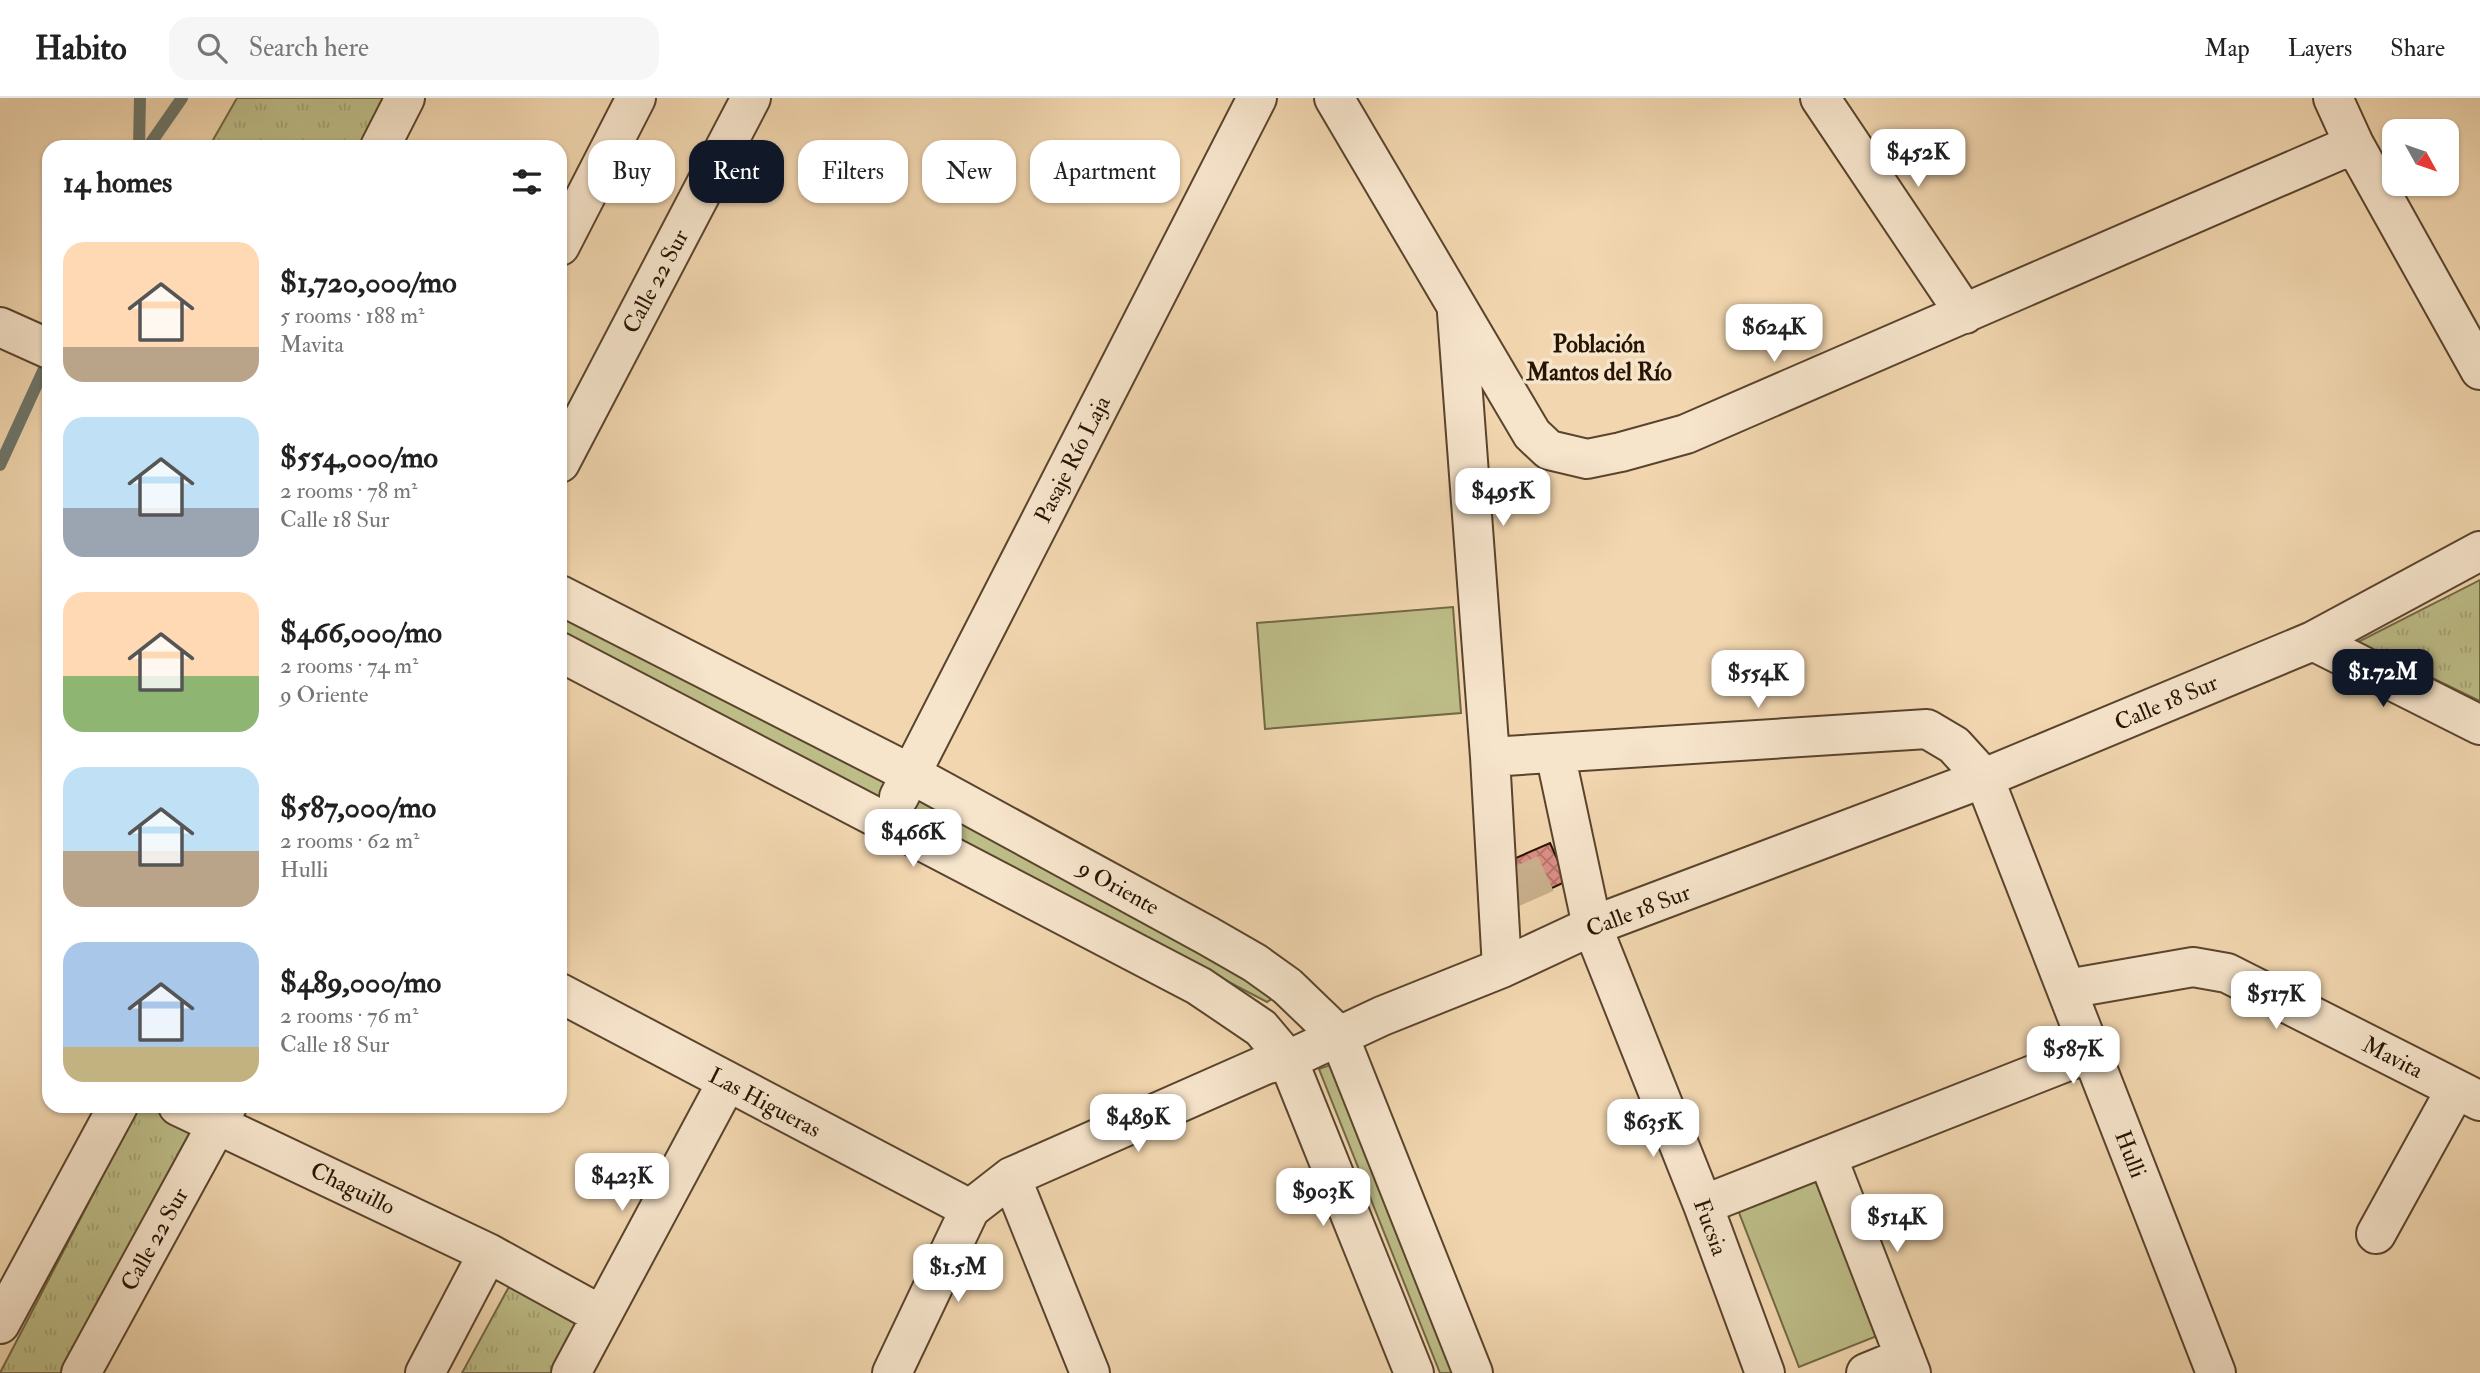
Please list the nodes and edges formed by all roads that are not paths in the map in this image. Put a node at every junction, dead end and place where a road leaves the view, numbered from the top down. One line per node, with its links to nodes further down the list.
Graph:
1 (405, 98): 8 (street)
2 (636, 98): 10 (street)
3 (751, 98): 16 (street, Calle 22 Sur)
4 (1257, 98): 24 (street, Pasaje Río Laja)
5 (1334, 98): 11 (street)
6 (1820, 98): 12 (street)
7 (2333, 98): 9 (street)
8 (384, 140)
9 (2354, 144): 12 (street); 15 (street)
10 (567, 232)
11 (1457, 303): 12 (street); 23 (street)
12 (1965, 314)
13 (6, 330): 14 (street)
14 (42, 346)
15 (2480, 370)
16 (567, 450)
17 (2480, 551): 19 (street, Calle 18 Sur)
18 (567, 599): 24 (street, 9 Oriente)
19 (2313, 641): 21 (street); 25 (street, Calle 18 Sur)
20 (567, 656): 26 (street)
21 (2480, 725)
22 (1555, 753): 23 (street); 25 (street); 27 (street, Fucsia)
23 (1490, 757): 28 (street)
24 (911, 774): 26 (street, Pasaje Río Laja); 31 (street, 9 Oriente)
25 (1984, 778): 27 (street, Calle 18 Sur); 29 (street, Hulli)
26 (888, 821): 33 (street)
27 (1592, 926): 28 (street, Calle 18 Sur); 40 (street, Fucsia)
28 (1502, 968): 31 (street, Calle 18 Sur)
29 (2067, 989): 32 (street, Hulli); 35 (street, Mavita)
30 (567, 997): 34 (street, Las Higueras)
31 (1339, 1036): 33 (street, Calle 18 Sur); 54 (street, 9 Oriente)
32 (2091, 1052): 38 (street); 57 (street, Hulli)
33 (1288, 1060): 39 (street, Calle 18 Sur); 53 (street)
34 (727, 1082): 41 (street, Las Higueras); 45 (street)
35 (2468, 1095): 42 (street)
36 (114, 1113): 44 (street)
37 (223, 1115): 43 (street, Chaguillo); 48 (street, Calle 22 Sur)
38 (1826, 1156): 40 (street); 47 (street)
39 (1011, 1177): 41 (street, Calle 18 Sur); 52 (street)
40 (1703, 1205): 55 (street, Fucsia)
41 (970, 1209): 51 (street, Calle 18 Sur)
42 (2375, 1234)
43 (488, 1253): 45 (street, Chaguillo); 49 (street)
44 (12, 1271): 46 (street)
45 (601, 1315): 50 (street)
46 (0, 1324)
47 (1908, 1365): 56 (street)
48 (81, 1373)
49 (425, 1373)
50 (571, 1373)
51 (892, 1373)
52 (1090, 1373)
53 (1414, 1373)
54 (1473, 1373)
55 (1765, 1373)
56 (1866, 1373)
57 (2216, 1373)

